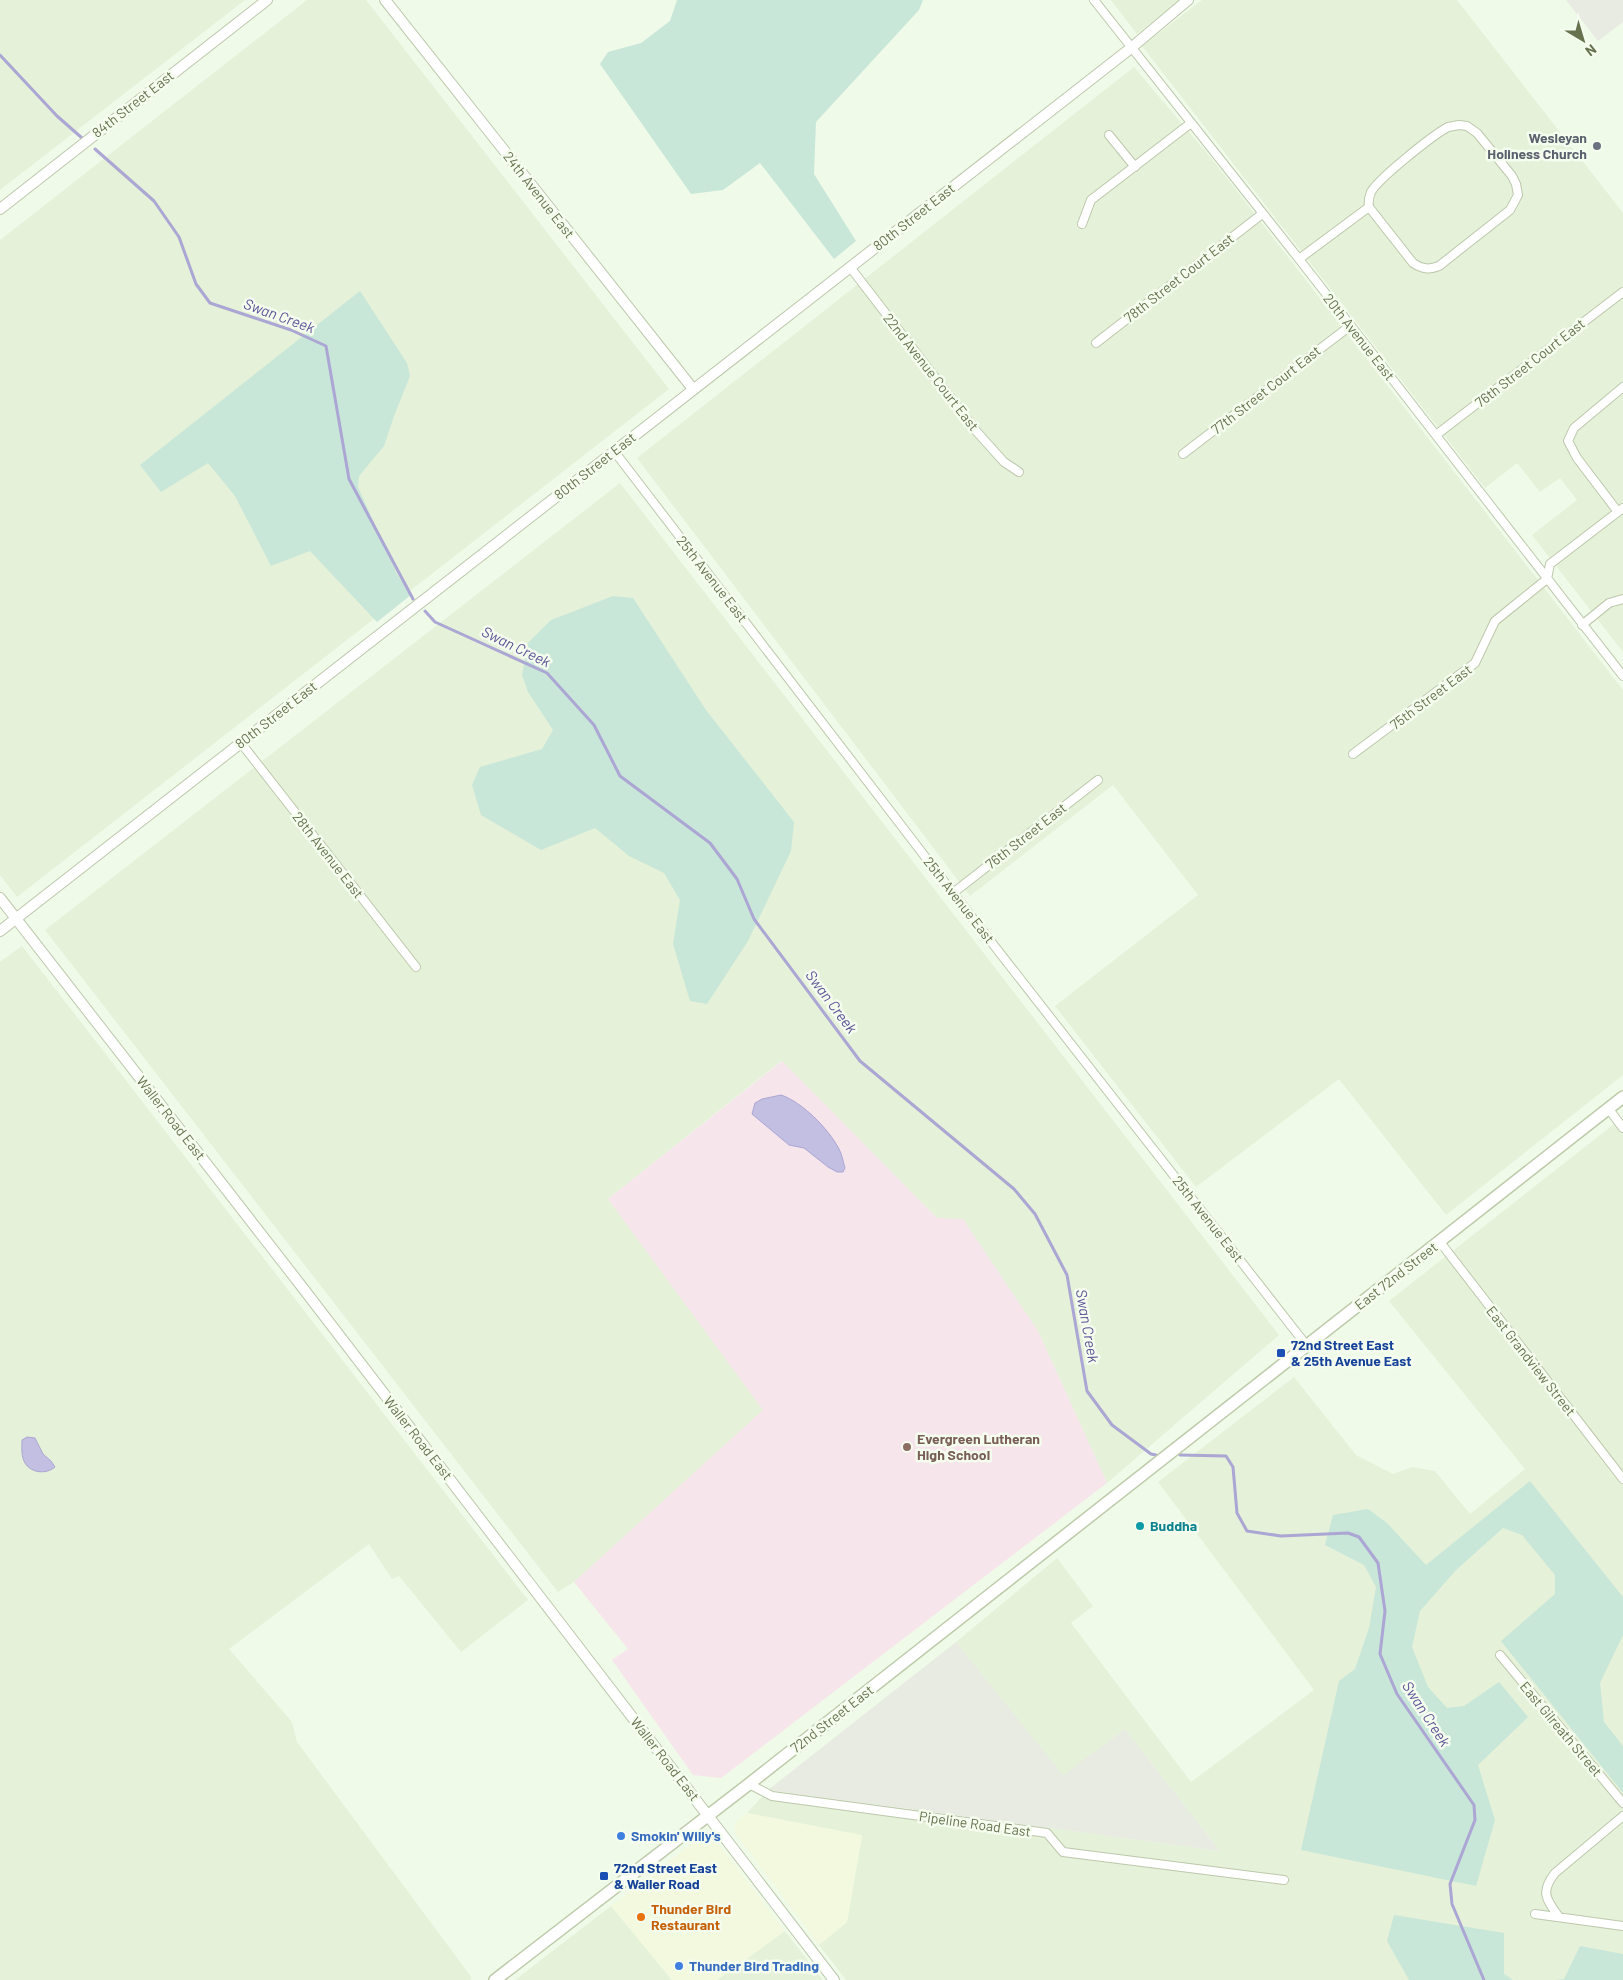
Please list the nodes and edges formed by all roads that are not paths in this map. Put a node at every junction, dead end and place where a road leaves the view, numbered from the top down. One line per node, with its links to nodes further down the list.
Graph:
1 (267, 0): 10 (street, 84th Street East)
2 (385, 0): 19 (street, 24th Avenue East)
3 (1094, 0): 5 (street, 20th Avenue East)
4 (1188, 0): 5 (street, 80th Street East)
5 (1131, 48): 6 (street, 20th Avenue East); 14 (street, 80th Street East)
6 (1191, 123): 8 (street); 11 (street, 20th Avenue East)
7 (1110, 135): 8 (street)
8 (1135, 167): 12 (street)
9 (1368, 207): 9 (street); 13 (street)
10 (0, 209)
11 (1262, 214): 13 (street, 20th Avenue East); 17 (street, 78th Street Court East)
12 (1082, 224)
13 (1299, 259): 16 (street, 20th Avenue East)
14 (850, 267): 19 (street, 80th Street East); 23 (street, 22nd Avenue Court East)
15 (1623, 292): 20 (street, 76th Street Court East)
16 (1350, 326): 20 (street, 20th Avenue East); 22 (street, 77th Street Court East)
17 (1096, 343)
18 (1623, 387): 24 (street)
19 (693, 390): 21 (street, 80th Street East)
20 (1436, 435): 25 (street, 20th Avenue East)
21 (614, 451): 29 (street, 80th Street East); 32 (street, 25th Avenue East)
22 (1183, 454)
23 (1019, 472)
24 (1620, 510): 25 (street, 75th Street East)
25 (1547, 579): 27 (street, 20th Avenue East); 30 (street, 75th Street East)
26 (1623, 599): 27 (street)
27 (1582, 625): 28 (street, 20th Avenue East)
28 (1623, 676)
29 (241, 743): 34 (street, 80th Street East); 36 (street, 28th Avenue East)
30 (1353, 754)
31 (1098, 780): 32 (street, 76th Street East)
32 (953, 893): 41 (street, 25th Avenue East)
33 (0, 898): 34 (street, Waller Road East)
34 (16, 918): 35 (street, 80th Street East); 47 (street, Waller Road East)
35 (0, 931)
36 (416, 967)
37 (1623, 1097): 38 (main road, East 72nd Street)
38 (1608, 1108): 39 (street); 40 (main road, East 72nd Street)
39 (1623, 1128)
40 (1440, 1242): 41 (main road, East 72nd Street); 43 (street, East Grandview Street)
41 (1307, 1346): 42 (main road, East 72nd Street)
42 (1168, 1455): 45 (main road, 72nd Street East)
43 (1623, 1479)
44 (1500, 1655): 46 (street, East Gilreath Street)
45 (749, 1784): 47 (main road, 72nd Street East); 49 (street, Pipeline Road East)
46 (1623, 1803)
47 (708, 1816): 53 (main road, 72nd Street East); 54 (street, Waller Road East)
48 (1623, 1816): 51 (street)
49 (1284, 1880)
50 (1535, 1914): 51 (street)
51 (1559, 1916): 52 (street)
52 (1623, 1926)
53 (495, 1980)
54 (834, 1980)

